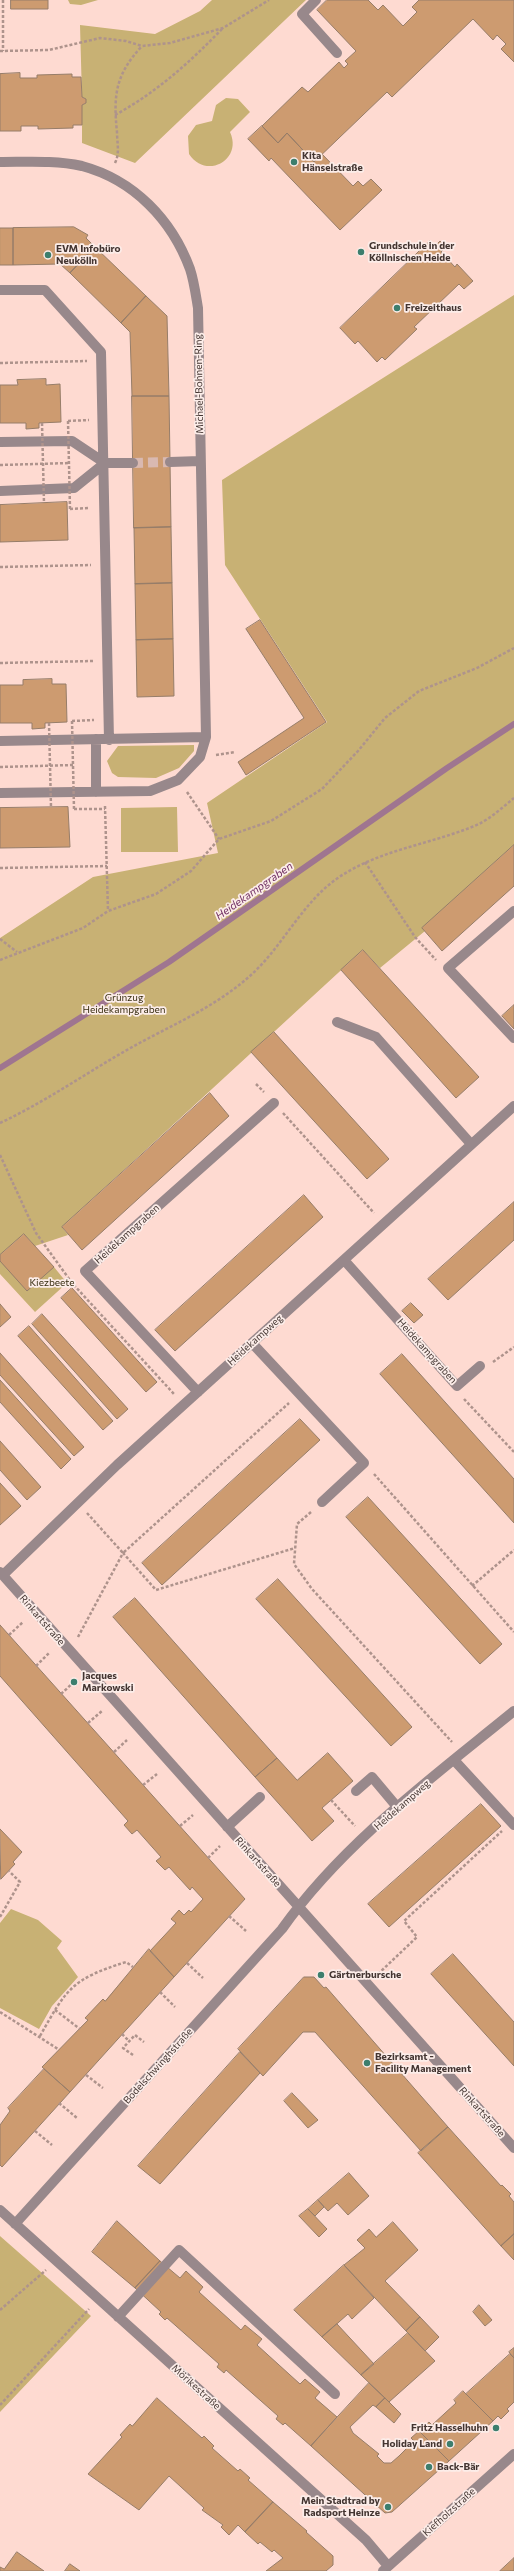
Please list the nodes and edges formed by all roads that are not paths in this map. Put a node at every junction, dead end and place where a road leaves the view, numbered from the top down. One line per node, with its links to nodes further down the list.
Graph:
1 (316, 0): 2 (street)
2 (337, 53)
3 (0, 162): 6 (street, Michael-Bohnen-Ring)
4 (0, 290): 8 (street)
5 (0, 442): 8 (street)
6 (200, 461): 7 (street); 11 (street, Michael-Bohnen-Ring)
7 (170, 462)
8 (105, 463): 9 (street); 10 (street); 13 (street)
9 (133, 463)
10 (0, 491)
11 (206, 737): 13 (street); 15 (street, Michael-Bohnen-Ring)
12 (96, 739): 13 (street); 14 (street); 15 (street)
13 (109, 740)
14 (0, 741)
15 (101, 792): 16 (street, Michael-Bohnen-Ring)
16 (0, 793)
17 (514, 911): 19 (street)
18 (337, 1022): 22 (street)
19 (514, 1038)
20 (274, 1103): 26 (street, Heidekampgraben)
21 (514, 1106): 22 (street, Heidekampweg)
22 (471, 1144): 23 (street, Heidekampweg)
23 (344, 1260): 24 (street, Heidekampweg); 25 (street, Heidekampgraben)
24 (252, 1343): 26 (street, Heidekampweg); 27 (street)
25 (480, 1366)
26 (198, 1392): 28 (street, Heidekampweg)
27 (322, 1502)
28 (1, 1574): 35 (street, Rinkartstraße)
29 (514, 1711): 30 (street, Heidekampweg)
30 (454, 1760): 33 (street, Heidekampweg); 34 (street)
31 (356, 1791): 33 (street)
32 (260, 1798): 35 (street)
33 (398, 1808): 36 (street, Heidekampweg)
34 (513, 1824)
35 (227, 1827): 36 (street, Rinkartstraße)
36 (298, 1907): 37 (street, Rinkartstraße); 39 (street, Bodelschwinghstraße)
37 (514, 2148)
38 (0, 2210): 39 (street, Mörikestraße)
39 (15, 2224): 40 (street, Mörikestraße)
40 (118, 2317): 41 (street); 43 (street, Mörikestraße)
41 (335, 2394)
42 (514, 2454): 43 (street, Kiefholzstraße)
43 (386, 2569)

